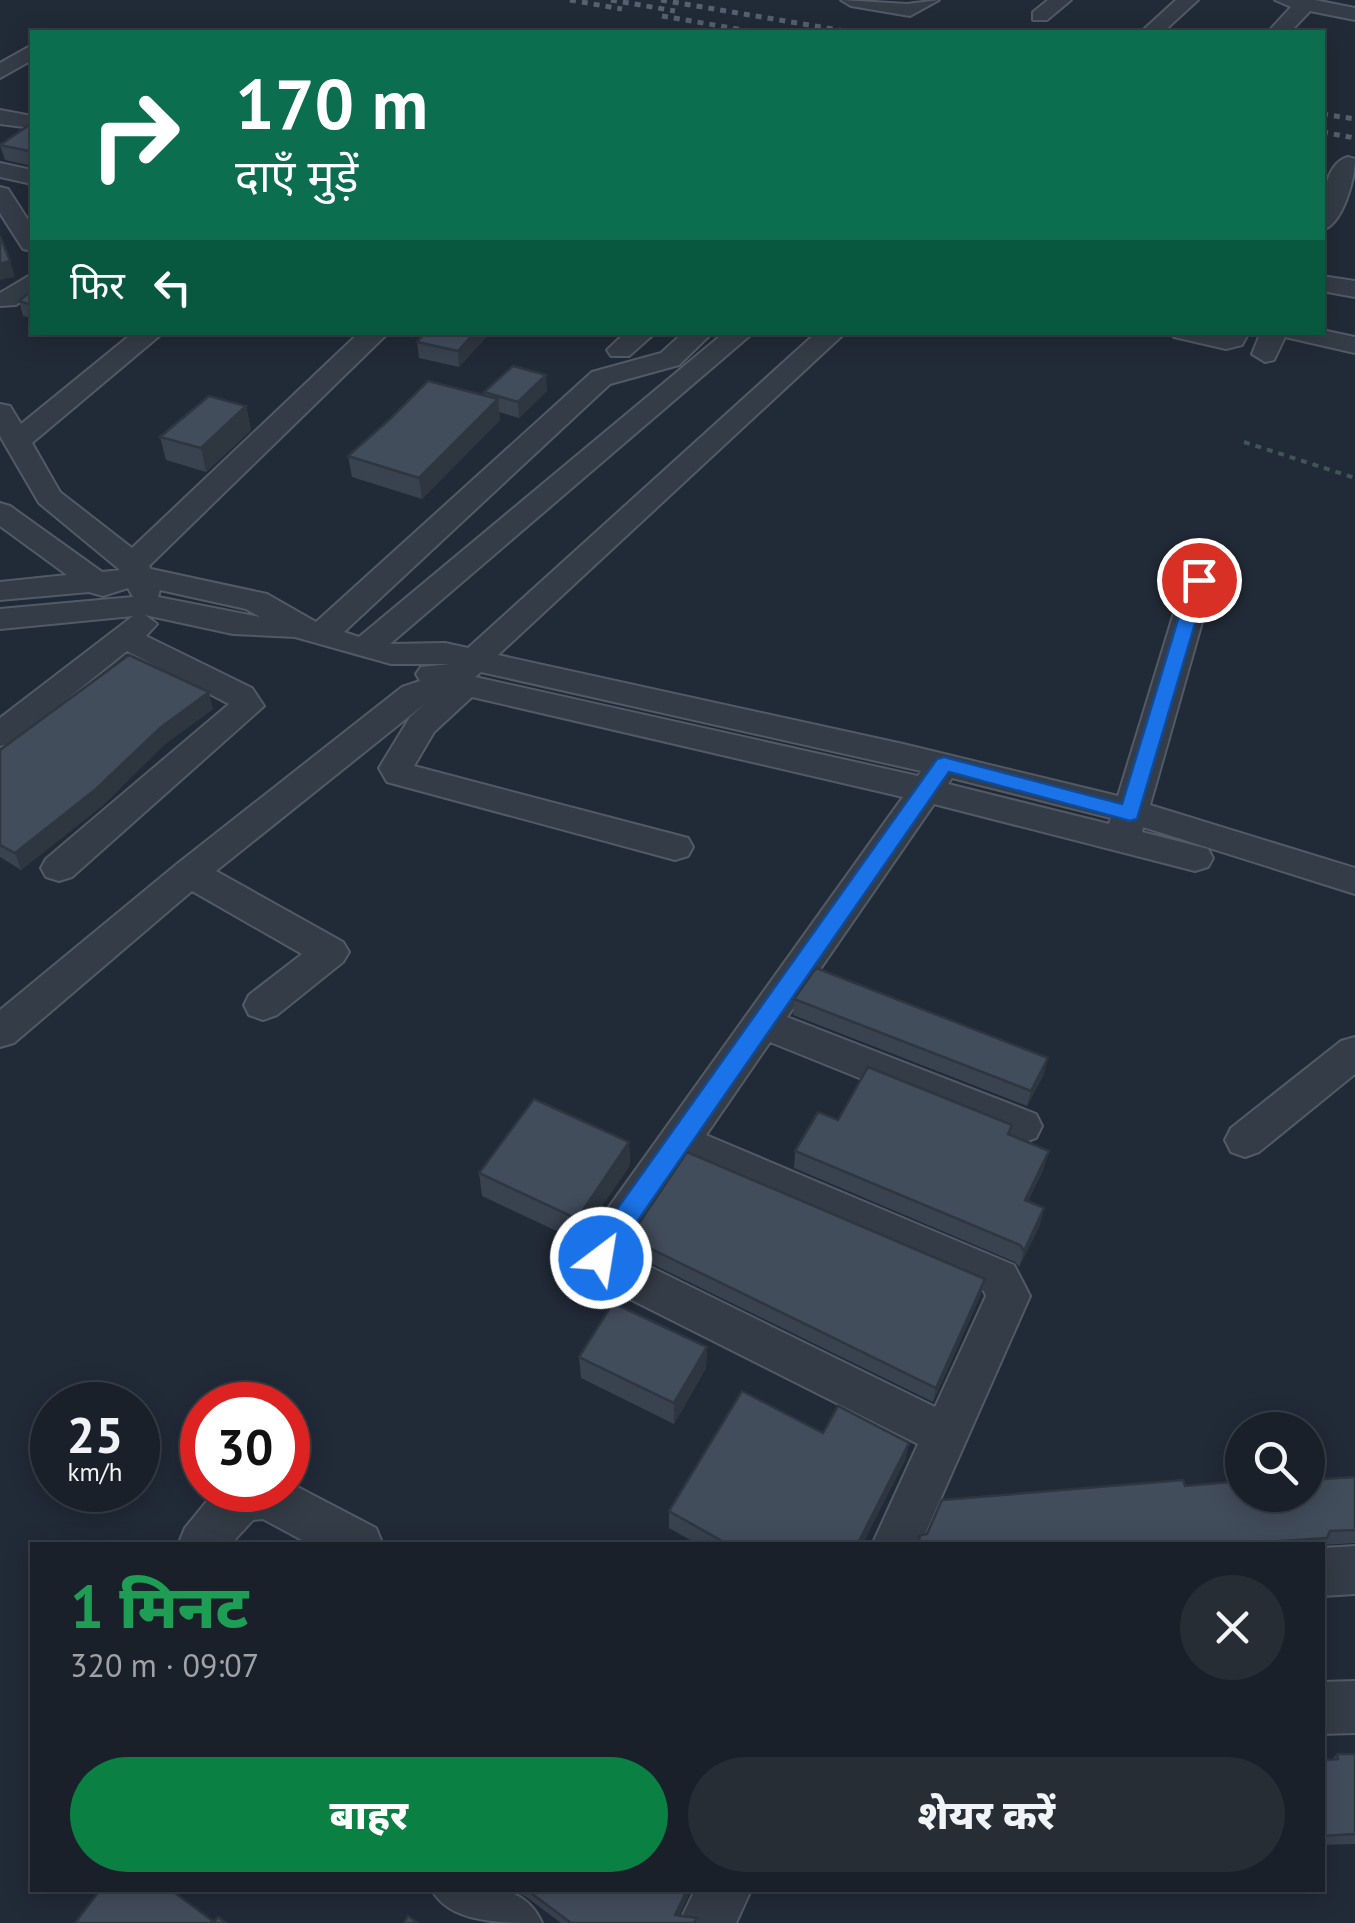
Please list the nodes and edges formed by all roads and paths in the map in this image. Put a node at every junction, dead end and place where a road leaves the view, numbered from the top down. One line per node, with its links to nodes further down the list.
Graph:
1 (851, 0): 2 (street)
2 (929, 0)
3 (1060, 0): 8 (street)
4 (1188, 0): 9 (street)
5 (1204, 0): 10 (street)
6 (1296, 1): 7 (street); 11 (street)
7 (1355, 14)
8 (1040, 16)
9 (1153, 30)
10 (1170, 30)
11 (1280, 30)
12 (30, 50): 13 (street)
13 (2, 64): 14 (street)
14 (30, 71)
15 (0, 116): 16 (street)
16 (30, 122)
17 (1325, 160): 18 (street)
18 (1352, 164): 22 (street)
19 (0, 170): 20 (street)
20 (30, 177)
21 (0, 194): 25 (street)
22 (1325, 214)
23 (1325, 216): 24 (street)
24 (1355, 224)
25 (30, 241)
26 (1325, 269): 27 (street)
27 (1355, 274)
28 (30, 282): 31 (street)
29 (1325, 284): 30 (street)
30 (1355, 289)
31 (2, 302)
32 (148, 335): 45 (street)
33 (373, 335): 54 (street)
34 (639, 335): 43 (street)
35 (697, 335): 56 (street)
36 (728, 335): 57 (street)
37 (806, 335): 47 (street)
38 (829, 335): 47 (street)
39 (1203, 335): 40 (street)
40 (1234, 335)
41 (1308, 335): 42 (street)
42 (1355, 345)
43 (620, 350)
44 (0, 412): 45 (street)
45 (19, 440): 54 (street)
46 (1244, 442): 48 (path)
47 (671, 469): 58 (street)
48 (1355, 478)
49 (0, 512): 50 (street)
50 (14, 530): 51 (street)
51 (92, 580): 53 (street); 54 (street)
52 (1199, 580): 61 (street)
53 (0, 591)
54 (139, 599): 55 (street); 56 (street); 59 (street); 63 (street)
55 (0, 619)
56 (313, 633): 57 (street)
57 (378, 651): 58 (street)
58 (442, 684): 60 (street); 62 (street); 64 (street)
59 (0, 734)
60 (935, 777): 61 (street); 68 (street)
61 (1126, 826): 65 (street); 66 (street)
62 (675, 847)
63 (59, 868)
64 (190, 873): 67 (street); 69 (street)
65 (1355, 881)
66 (1355, 908)
67 (263, 1005)
68 (762, 1024): 71 (street); 73 (street)
69 (0, 1032)
70 (1355, 1052): 72 (street)
71 (1022, 1126)
72 (1245, 1140)
73 (679, 1142): 74 (street); 74 (street)
74 (944, 1434): 77 (street)
75 (204, 1542): 76 (street)
76 (352, 1542)
77 (897, 1542)
78 (1355, 1570): 79 (street)
79 (1325, 1572)
80 (1355, 1706): 81 (street)
81 (1325, 1708)
82 (461, 1892): 84 (street)
83 (723, 1892): 85 (street)
84 (514, 1923)
85 (707, 1923)

